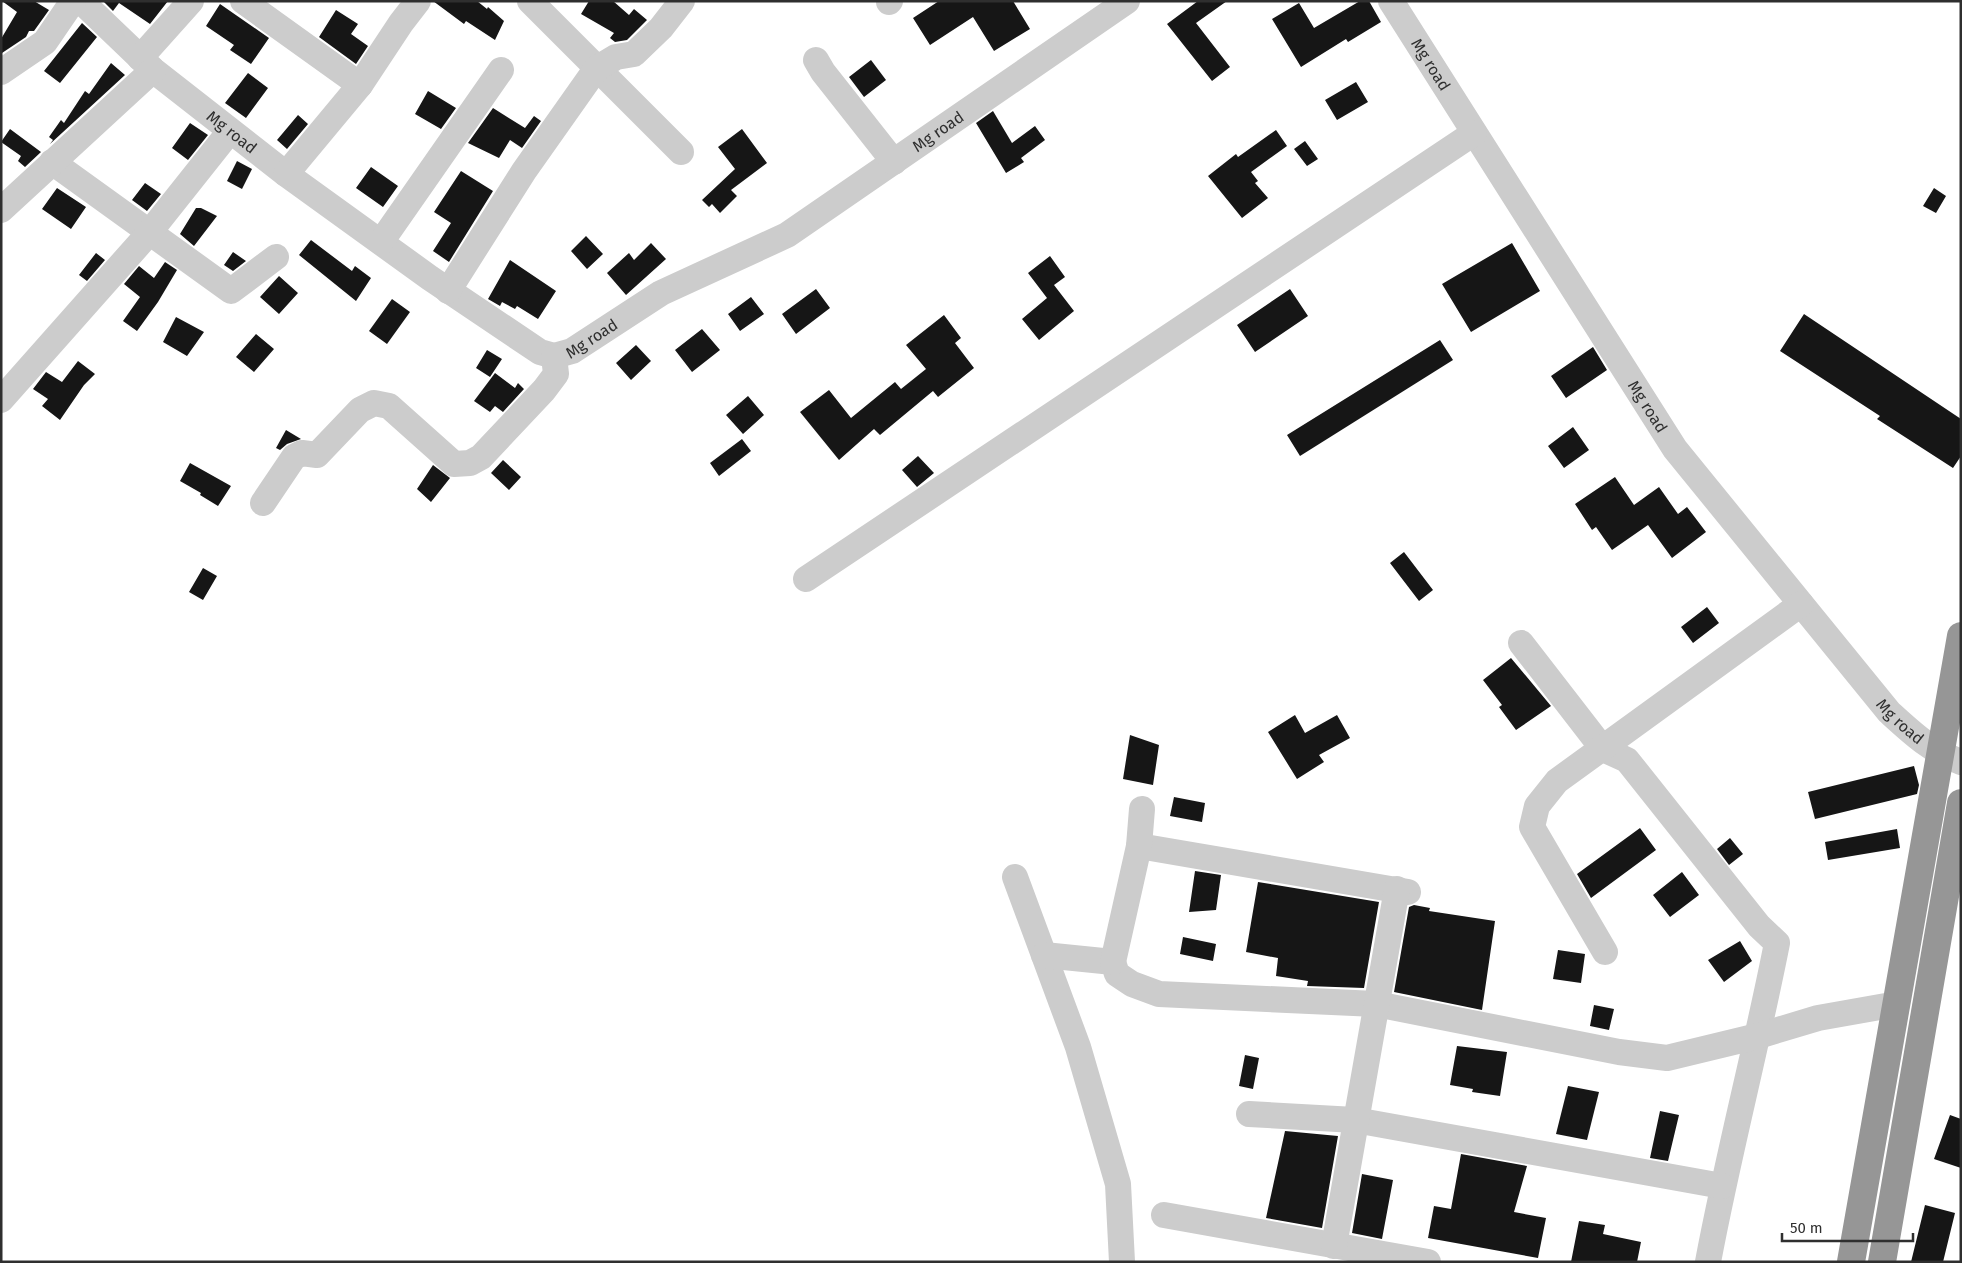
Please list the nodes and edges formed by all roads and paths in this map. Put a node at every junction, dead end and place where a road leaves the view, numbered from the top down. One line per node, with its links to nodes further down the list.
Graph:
1 (73, 1): 14 (street)
2 (81, 1): 11 (street, Mg road)
3 (191, 1): 11 (street)
4 (244, 1): 15 (street)
5 (418, 1): 15 (street)
6 (530, 1): 12 (street)
7 (682, 1): 12 (street)
8 (1128, 1): 20 (street, Mg road)
9 (1392, 1): 17 (street, Mg road)
10 (816, 60): 20 (street)
11 (147, 64): 16 (street, Mg road); 19 (street)
12 (596, 69): 18 (street); 26 (street)
13 (501, 70): 24 (street)
14 (1, 72)
15 (360, 85): 21 (street)
16 (230, 131): 21 (street, Mg road); 23 (street)
17 (1474, 133): 30 (street); 31 (street, Mg road)
18 (681, 152)
19 (52, 162): 22 (street); 23 (street)
20 (894, 162): 27 (street, Mg road)
21 (286, 174): 24 (street, Mg road)
22 (1, 210)
23 (149, 233): 25 (street); 28 (street)
24 (380, 242): 26 (street, Mg road)
25 (276, 258)
26 (448, 291): 27 (street, Mg road)
27 (554, 356): 29 (street)
28 (1, 400)
29 (263, 503)
30 (806, 579)
31 (1801, 604): 34 (street); 35 (street, Mg road)
32 (1961, 636): 35 (highway)
33 (1521, 643): 34 (street)
34 (1602, 749): 40 (street); 45 (street)
35 (1951, 759): 44 (highway)
36 (1961, 804): 55 (highway)
37 (1142, 809): 38 (street)
38 (1139, 846): 42 (street); 43 (street)
39 (1015, 877): 41 (street)
40 (1605, 952)
41 (1044, 955): 42 (street); 51 (street)
42 (1113, 962): 43 (street)
43 (1376, 1004): 45 (street); 47 (street)
44 (1897, 1004): 45 (street); 54 (highway)
45 (1758, 1036): 48 (street)
46 (1249, 1114): 47 (street)
47 (1355, 1120): 48 (street); 50 (street)
48 (1722, 1186): 53 (street)
49 (1164, 1215): 50 (street)
50 (1334, 1246): 52 (street)
51 (1122, 1262)
52 (1428, 1262)
53 (1708, 1262)
54 (1851, 1262)
55 (1882, 1262)

